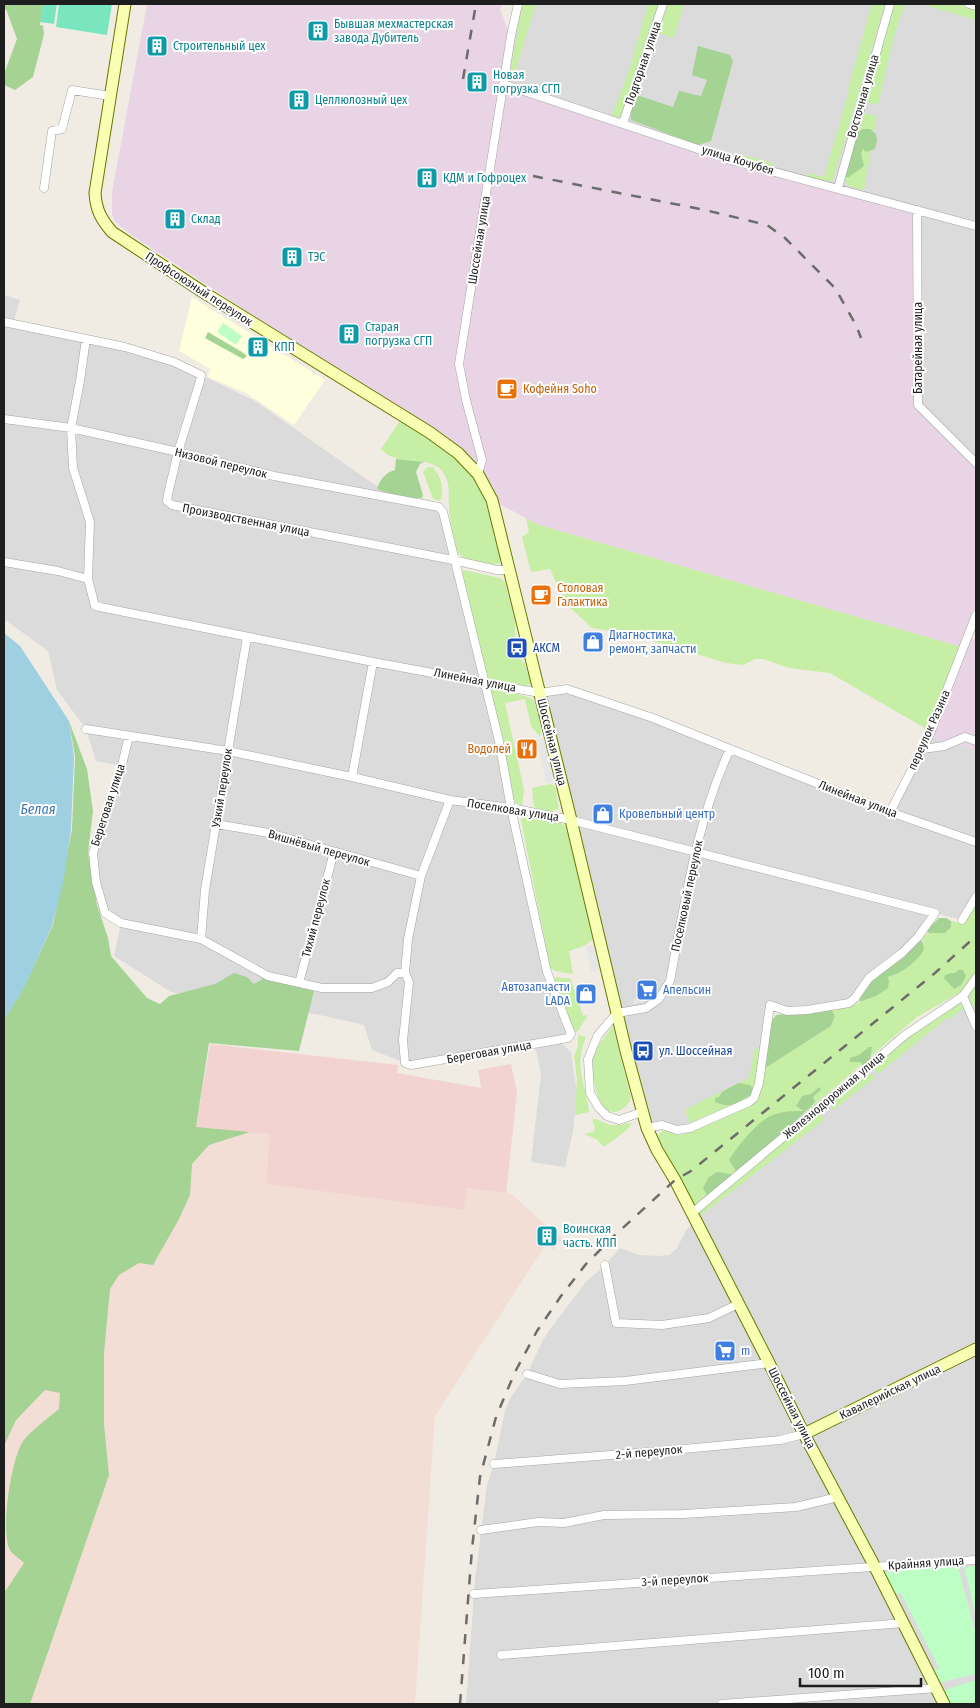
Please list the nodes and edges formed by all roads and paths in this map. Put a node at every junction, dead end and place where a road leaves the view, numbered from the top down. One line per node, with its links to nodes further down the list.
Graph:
1 (125, 4): 8 (main road, Профсоюзный переулок)
2 (518, 4): 7 (street, Шоссейная улица)
3 (663, 4): 9 (street, Подгорная улица)
4 (890, 4): 11 (street, Восточная улица)
5 (970, 4): 6 (street)
6 (976, 6)
7 (503, 84): 9 (street, улица Кочубея); 21 (street, Шоссейная улица)
8 (110, 96): 10 (street); 19 (main road, Профсоюзный переулок)
9 (623, 123): 11 (street, улица Кочубея)
10 (44, 188)
11 (838, 188): 12 (street, улица Кочубея)
12 (917, 210): 13 (street, улица Кочубея); 20 (street, Батарейная улица)
13 (976, 226)
14 (4, 322): 15 (street, Производственная улица)
15 (86, 339): 17 (street); 18 (street, Производственная улица)
16 (4, 419): 17 (street, Низовой переулок)
17 (70, 428): 18 (street, Низовой переулок); 25 (street)
18 (178, 452): 22 (street, Низовой переулок); 22 (street, Производственная улица)
19 (458, 453): 21 (main road, Шоссейная улица)
20 (976, 463)
21 (478, 474): 24 (main road, Шоссейная улица)
22 (453, 560): 24 (street, Производственная улица); 29 (street)
23 (4, 562): 25 (street)
24 (509, 570): 30 (main road, Шоссейная улица)
25 (88, 579): 27 (street, Линейная улица)
26 (976, 615): 35 (street, переулок Разина)
27 (247, 637): 28 (street, Линейная улица); 36 (street, Узкий переулок)
28 (373, 662): 29 (street, Линейная улица); 37 (street)
29 (484, 682): 30 (street, Линейная улица); 39 (street)
30 (540, 693): 34 (street, Линейная улица); 41 (main road, Шоссейная улица)
31 (86, 729): 32 (street, Поселковая улица)
32 (129, 736): 36 (street, Поселковая улица); 49 (street, Береговая улица)
33 (976, 741): 35 (street)
34 (730, 749): 40 (street, Линейная улица); 45 (street, Поселковый переулок)
35 (922, 749): 40 (street, переулок Разина)
36 (228, 751): 37 (street, Поселковая улица); 42 (street, Узкий переулок)
37 (352, 777): 38 (street, Поселковая улица)
38 (450, 800): 39 (street, Поселковая улица); 46 (street)
39 (511, 808): 41 (street, Поселковая улица); 50 (street, Береговая улица)
40 (890, 812): 43 (street, Линейная улица)
41 (572, 820): 45 (street, Поселковая улица); 54 (main road, Шоссейная улица)
42 (216, 824): 44 (street, Вишнёвый переулок); 49 (street, Узкий переулок)
43 (976, 842)
44 (334, 852): 46 (street, Вишнёвый переулок); 52 (street, Тихий переулок)
45 (694, 852): 54 (street, Поселковый переулок); 57 (street, Поселковая улица)
46 (421, 876): 50 (street)
47 (976, 897): 48 (street)
48 (962, 920)
49 (201, 939): 52 (street, Береговая улица)
50 (405, 973): 52 (street, Береговая улица)
51 (976, 978): 53 (street, Железнодорожная улица)
52 (299, 983)
53 (963, 996): 55 (street); 58 (street, Железнодорожная улица)
54 (618, 1013): 56 (main road, Шоссейная улица); 56 (street)
55 (976, 1026)
56 (642, 1112): 57 (main road, Шоссейная улица)
57 (647, 1128): 58 (main road, Шоссейная улица)
58 (692, 1213): 60 (main road, Шоссейная улица)
59 (605, 1265): 60 (street)
60 (738, 1304): 62 (main road, Шоссейная улица)
61 (976, 1349): 64 (main road, Кавалерийская улица)
62 (769, 1363): 63 (street); 64 (main road, Шоссейная улица)
63 (527, 1374)
64 (804, 1434): 65 (street, 2-й переулок); 66 (main road, Шоссейная улица)
65 (494, 1464)
66 (838, 1497): 67 (street); 69 (main road, Шоссейная улица)
67 (481, 1530)
68 (976, 1560): 69 (street, Крайняя улица)
69 (875, 1567): 70 (street, 3-й переулок); 71 (main road, Шоссейная улица)
70 (474, 1594)
71 (904, 1623): 72 (street); 73 (main road, Шоссейная улица)
72 (501, 1655)
73 (937, 1688): 74 (street); 75 (main road, Шоссейная улица)
74 (722, 1704)
75 (944, 1704)

